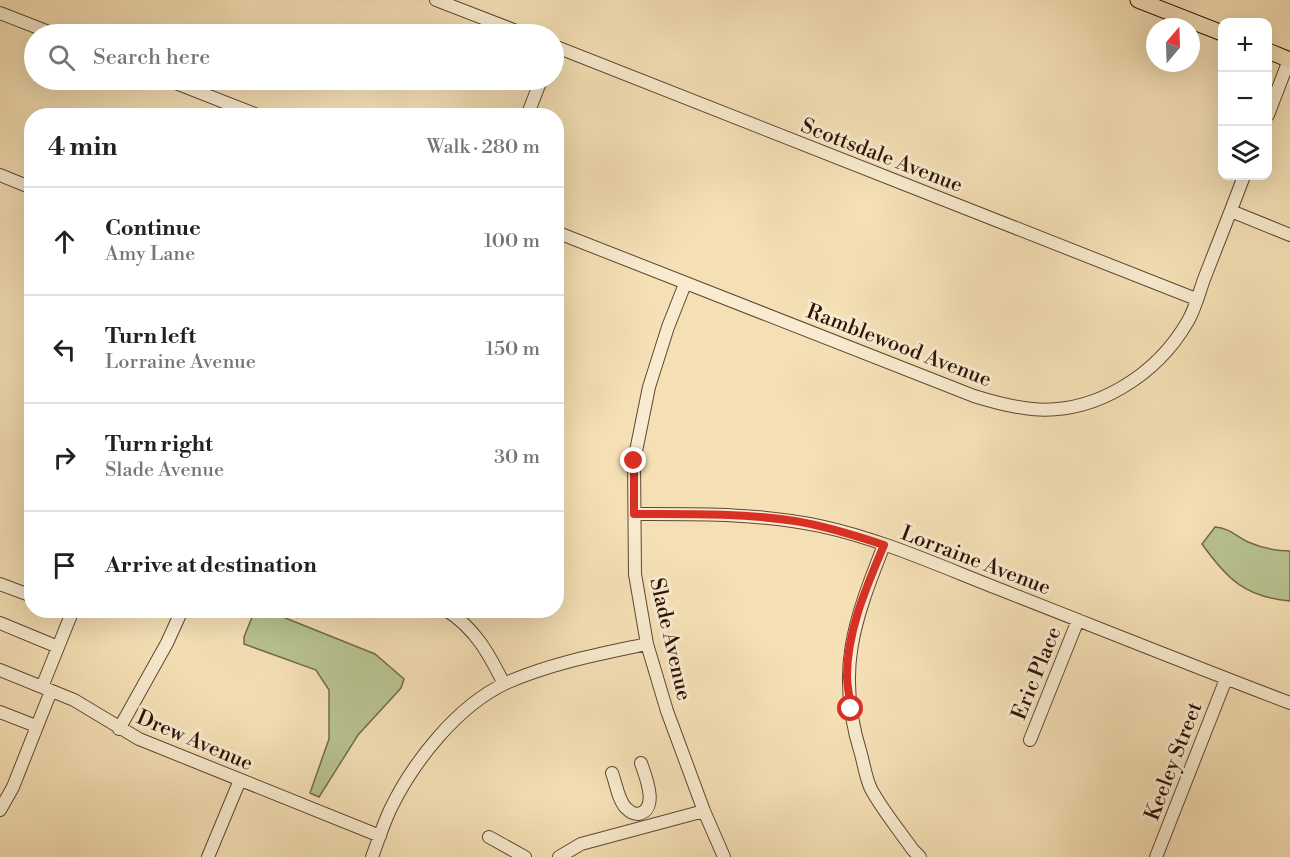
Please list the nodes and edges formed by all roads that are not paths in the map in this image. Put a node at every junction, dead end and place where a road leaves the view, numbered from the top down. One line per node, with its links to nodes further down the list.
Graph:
1 (436, 0): 6 (street)
2 (1138, 0): 3 (main road)
3 (1155, 3): 7 (main road)
4 (0, 13): 5 (street)
5 (28, 24)
6 (498, 24)
7 (1218, 31)
8 (564, 51): 23 (street, Scottsdale Avenue)
9 (1272, 53): 10 (main road)
10 (1289, 60): 13 (street)
11 (194, 90): 14 (street)
12 (537, 90): 15 (street)
13 (1272, 105)
14 (240, 108)
15 (530, 108)
16 (0, 175): 18 (street)
17 (1243, 180): 19 (street, Ramblewood Avenue)
18 (24, 185)
19 (1231, 211): 21 (street); 23 (street, Ramblewood Avenue)
20 (564, 235): 22 (street, Ramblewood Avenue)
21 (1290, 235)
22 (685, 284): 23 (street, Ramblewood Avenue); 24 (street, Slade Avenue)
23 (1196, 299)
24 (634, 514): 25 (street, Lorraine Avenue); 33 (street, Slade Avenue)
25 (884, 545): 31 (street, Lorraine Avenue); 58 (street)
26 (0, 584): 27 (street)
27 (24, 594)
28 (68, 618): 34 (street)
29 (179, 618): 42 (street)
30 (456, 618): 37 (street)
31 (1078, 620): 36 (street, Lorraine Avenue); 43 (street, Eric Place)
32 (0, 623): 34 (street)
33 (647, 644): 37 (street); 48 (street, Slade Avenue)
34 (58, 647): 38 (street)
35 (0, 670): 38 (street, Drew Avenue)
36 (1226, 679): 39 (street, Lorraine Avenue); 59 (street, Keeley Street)
37 (504, 684): 51 (street)
38 (47, 689): 41 (street); 42 (street, Drew Avenue)
39 (1290, 703)
40 (0, 712): 41 (street)
41 (36, 726): 47 (street)
42 (119, 729): 46 (street, Drew Avenue)
43 (1030, 740)
44 (641, 763): 49 (street)
45 (612, 773): 49 (street)
46 (240, 780): 51 (street, Drew Avenue); 53 (street)
47 (0, 810)
48 (704, 811): 50 (street); 57 (street, Slade Avenue)
49 (641, 813): 50 (street)
50 (644, 827): 56 (street)
51 (380, 836): 54 (street)
52 (489, 837): 55 (street)
53 (208, 857)
54 (372, 857)
55 (525, 857)
56 (559, 857)
57 (724, 857)
58 (920, 857)
59 (1156, 857)

